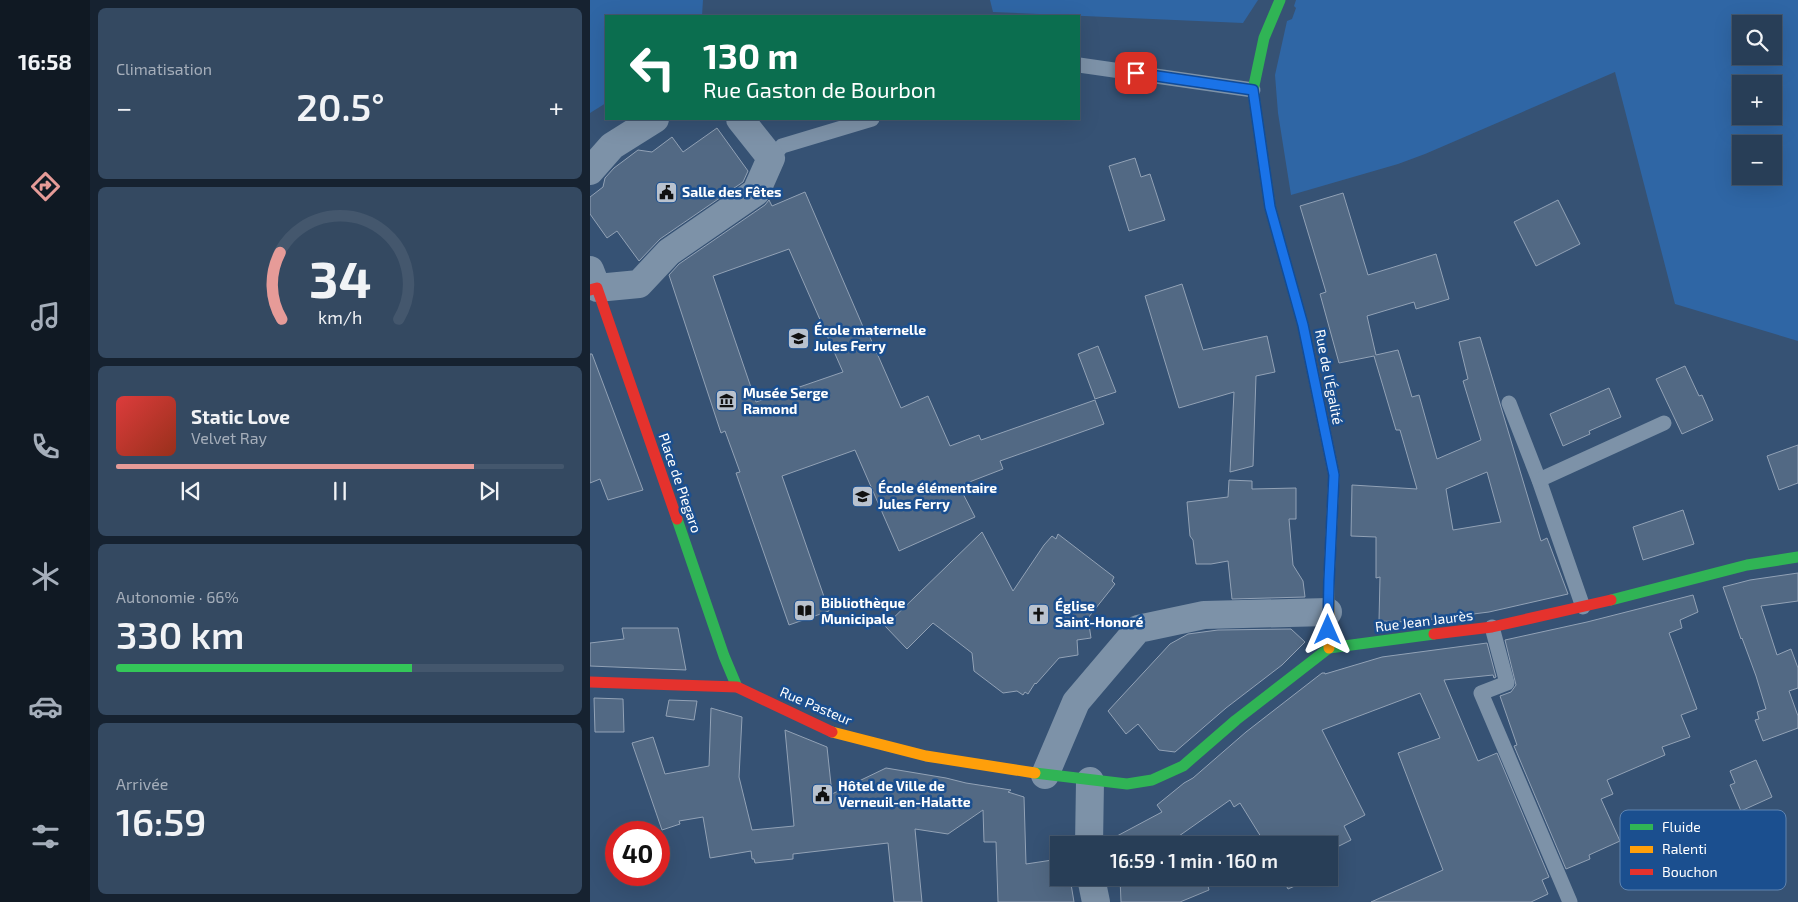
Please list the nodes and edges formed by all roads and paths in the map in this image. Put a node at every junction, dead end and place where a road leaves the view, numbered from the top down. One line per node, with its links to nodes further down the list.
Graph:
1 (1280, 0): 3 (street, Rue de l'Égalité)
2 (1080, 65): 3 (lane)
3 (1253, 90): 15 (street, Rue de l'Égalité)
4 (653, 120): 8 (street)
5 (741, 120): 7 (street)
6 (869, 120): 7 (lane)
7 (771, 158): 9 (street)
8 (590, 170)
9 (592, 283): 19 (street, Place de Piegaro)
10 (1509, 404): 12 (lane)
11 (1664, 422): 12 (lane)
12 (1539, 480): 14 (lane)
13 (1798, 557): 14 (street, Rue Jean Jaurès)
14 (1583, 608): 16 (street, Rue Jean Jaurès)
15 (1328, 612): 17 (street, Rue de l'Égalité); 20 (street)
16 (1492, 627): 17 (street, Rue Jean Jaurès); 25 (lane)
17 (1328, 648): 21 (street)
18 (590, 682): 19 (street, Rue Pasteur)
19 (737, 687): 20 (street, Rue Pasteur)
20 (1045, 775): 21 (street, Rue Pasteur)
21 (1090, 781): 22 (street)
22 (1089, 836)
23 (1093, 886): 24 (street)
24 (1096, 902)
25 (1570, 902)

